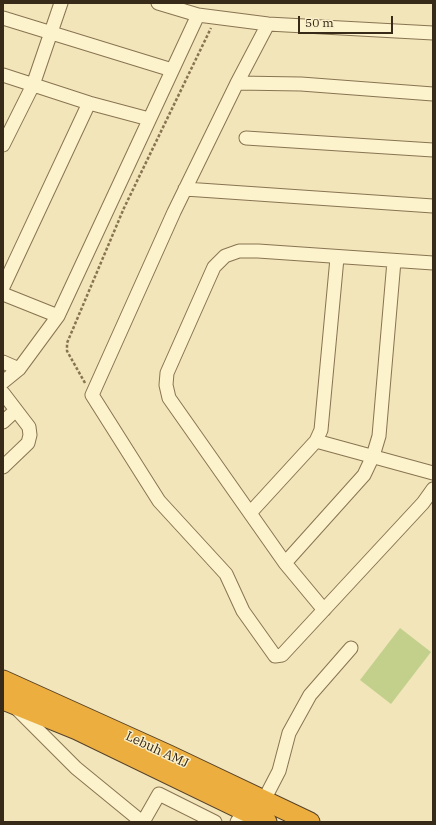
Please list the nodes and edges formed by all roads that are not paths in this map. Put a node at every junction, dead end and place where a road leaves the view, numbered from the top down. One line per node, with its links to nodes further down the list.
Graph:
1 (61, 3): 7 (street)
2 (158, 3): 3 (street)
3 (198, 15): 5 (street); 8 (street)
4 (3, 18): 7 (street)
5 (268, 24): 6 (street); 10 (street)
6 (433, 32)
7 (51, 33): 8 (street); 11 (street)
8 (172, 70): 14 (street)
9 (3, 75): 11 (street)
10 (237, 83): 12 (street); 18 (street)
11 (33, 85): 13 (street); 16 (street)
12 (433, 94)
13 (89, 103): 14 (street); 23 (street)
14 (148, 119): 25 (street)
15 (246, 138): 17 (street)
16 (3, 145)
17 (433, 150)
18 (185, 189): 19 (street); 39 (street)
19 (433, 206)
20 (337, 258): 21 (street); 32 (street); 37 (street)
21 (394, 261): 22 (street); 33 (street)
22 (433, 263)
23 (3, 287)
24 (3, 294): 25 (street)
25 (58, 316): 27 (street)
26 (3, 362): 27 (street)
27 (19, 369): 28 (street)
28 (3, 382)
29 (3, 393): 30 (street)
30 (16, 410): 31 (street); 34 (street)
31 (3, 422)
32 (316, 441): 33 (street); 37 (street)
33 (373, 456): 35 (street); 38 (street)
34 (3, 467)
35 (433, 473)
36 (433, 489): 39 (street)
37 (250, 513): 38 (street)
38 (285, 563): 39 (street)
39 (324, 610)
40 (351, 648): 43 (street)
41 (3, 680): 43 (highway, Lebuh AMJ)
42 (8, 702): 44 (highway, Lebuh AMJ); 45 (street)
43 (264, 800): 48 (highway, Lebuh AMJ)
44 (240, 816): 47 (highway, Lebuh AMJ)
45 (142, 822): 46 (street)
46 (215, 822)
47 (267, 822)
48 (310, 822)

